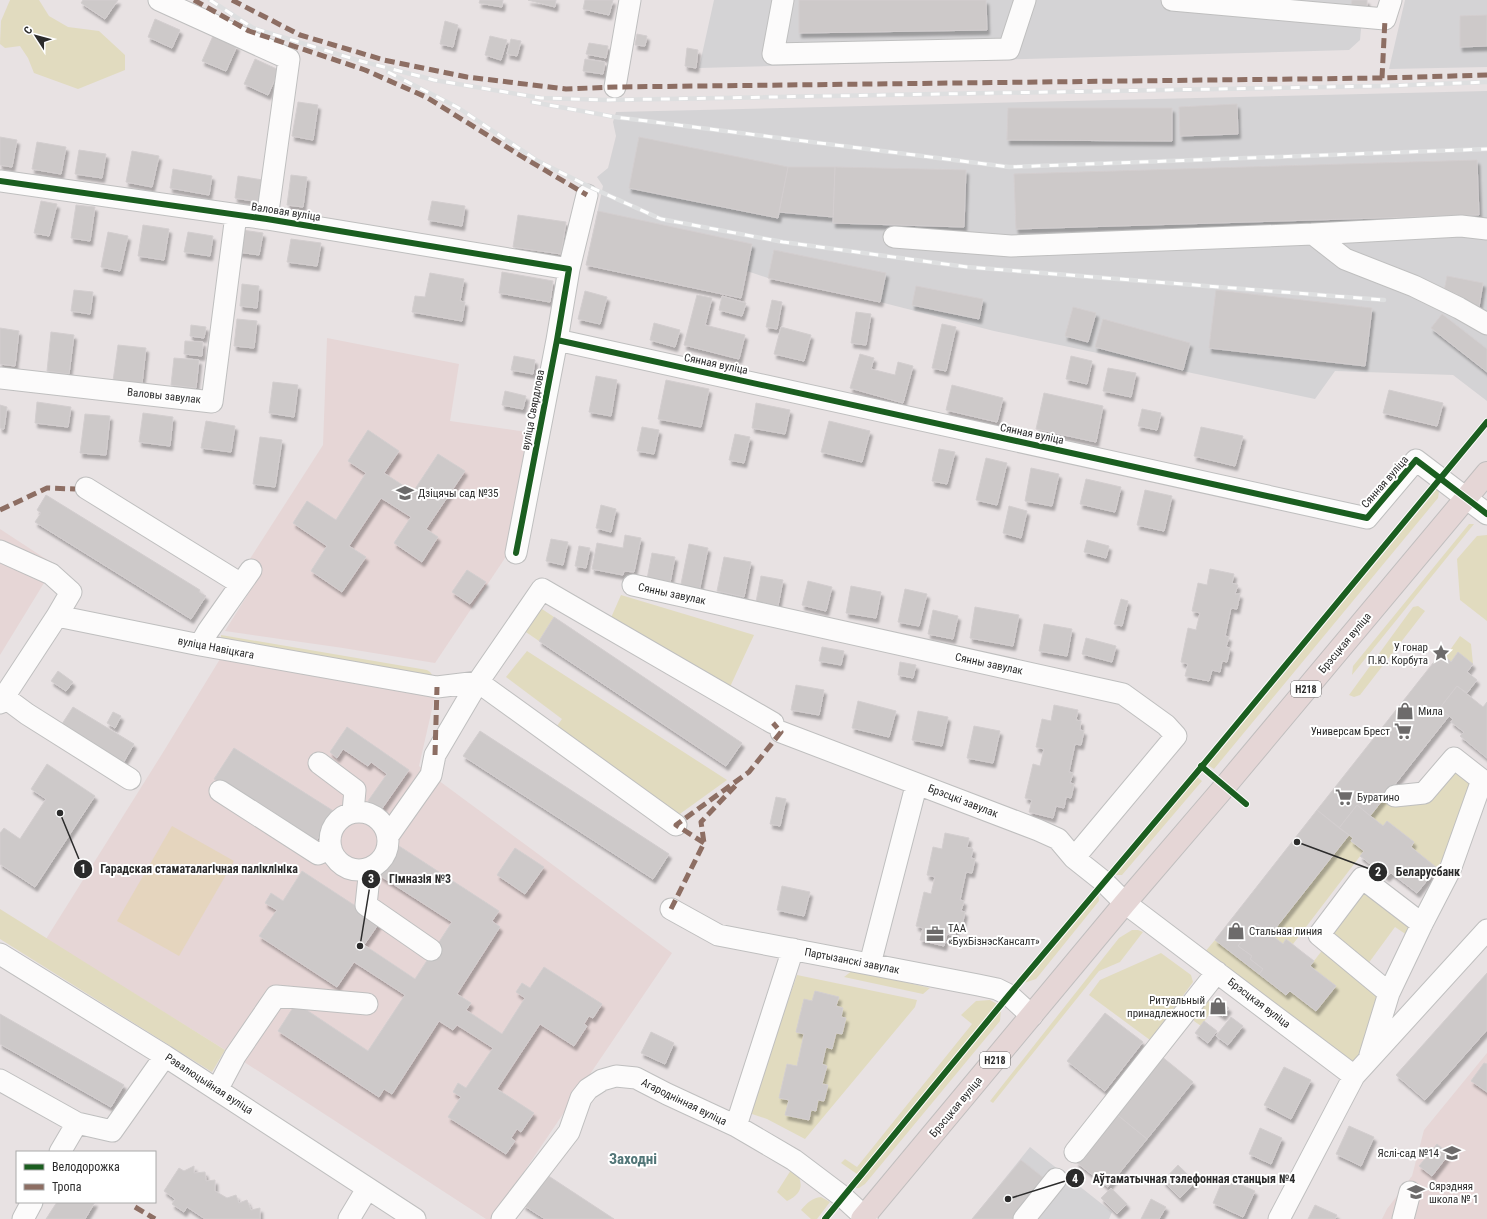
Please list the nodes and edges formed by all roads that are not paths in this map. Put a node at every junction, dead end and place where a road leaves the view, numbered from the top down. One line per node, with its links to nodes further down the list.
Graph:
1 (159, 0): 11 (street)
2 (630, 0): 7 (street)
3 (783, 0): 4 (street)
4 (1025, 0)
5 (1172, 0): 6 (street)
6 (1390, 0)
7 (615, 87)
8 (0, 180): 10 (street, Валовая вуліца)
9 (587, 195): 15 (street, вуліца Свярдлова)
10 (236, 215): 11 (street, Валовая вуліца); 18 (street, Валовы завулак)
11 (267, 219): 15 (street, Валовая вуліца)
12 (1487, 229): 13 (street)
13 (1313, 234): 14 (street); 16 (street)
14 (894, 237)
15 (569, 269): 17 (street, вуліца Свярдлова)
16 (1487, 324)
17 (557, 340): 21 (street, Сянная вуліца); 24 (street, вуліца Свярдлова)
18 (0, 378)
19 (1487, 473): 21 (main road, Брэсцкая вуліца / Н218)
20 (86, 488): 27 (street)
21 (1467, 498): 22 (street); 42 (main road, Брэсцкая вуліца / Н218)
22 (1487, 514)
23 (0, 551): 26 (street)
24 (516, 553)
25 (633, 585): 40 (street, Сянны завулак)
26 (57, 616): 27 (street, вуліца Навіцкага); 29 (street)
27 (200, 645): 28 (street, вуліца Навіцкага)
28 (478, 682): 37 (street); 38 (street); 40 (street, Брэсцкі завулак)
29 (2, 700): 31 (street)
30 (319, 763): 36 (street)
31 (130, 779)
32 (1484, 780): 35 (street); 44 (street)
33 (915, 790): 49 (street)
34 (220, 791): 39 (street)
35 (1394, 796)
36 (353, 812): 38 (street); 39 (street)
37 (676, 825)
38 (388, 836): 41 (street)
39 (331, 848): 41 (street)
40 (1074, 858): 42 (street, Брэсцкі завулак)
41 (370, 868): 46 (street)
42 (1125, 903): 50 (street, Брэсцкая вуліца); 53 (main road, Брэсцкая вуліца / Н218)
43 (670, 909): 47 (street, Партызанскі завулак)
44 (1422, 924): 51 (street); 51 (street)
45 (1487, 930): 55 (street)
46 (431, 950)
47 (793, 950): 49 (street, Партызанскі завулак); 60 (street)
48 (0, 954): 54 (street, Рэвалюцыйная вуліца)
49 (870, 964): 53 (street, Партызанскі завулак)
50 (1217, 972): 56 (street, Брэсцкая вуліца); 62 (street)
51 (1389, 993): 55 (street)
52 (367, 1004): 58 (street)
53 (1032, 1016): 67 (main road, Брэсцкая вуліца / Н218)
54 (165, 1056): 58 (street, Рэвалюцыйная вуліца); 59 (street)
55 (1368, 1059): 56 (street)
56 (1354, 1076): 73 (street)
57 (0, 1080): 59 (street)
58 (217, 1090): 64 (street, Рэвалюцыйная вуліца)
59 (77, 1123): 61 (street)
60 (736, 1126): 67 (street, Агароднінная вуліца); 71 (street, Агароднінная вуліца)
61 (61, 1151)
62 (1075, 1152)
63 (1056, 1179): 72 (street)
64 (368, 1189): 69 (street); 70 (street, Рэвалюцыйная вуліца)
65 (1410, 1192): 74 (street)
66 (31, 1203): 68 (street)
67 (864, 1218)
68 (23, 1219)
69 (349, 1219)
70 (415, 1219)
71 (502, 1219)
72 (1024, 1219)
73 (1279, 1219)
74 (1403, 1219)

